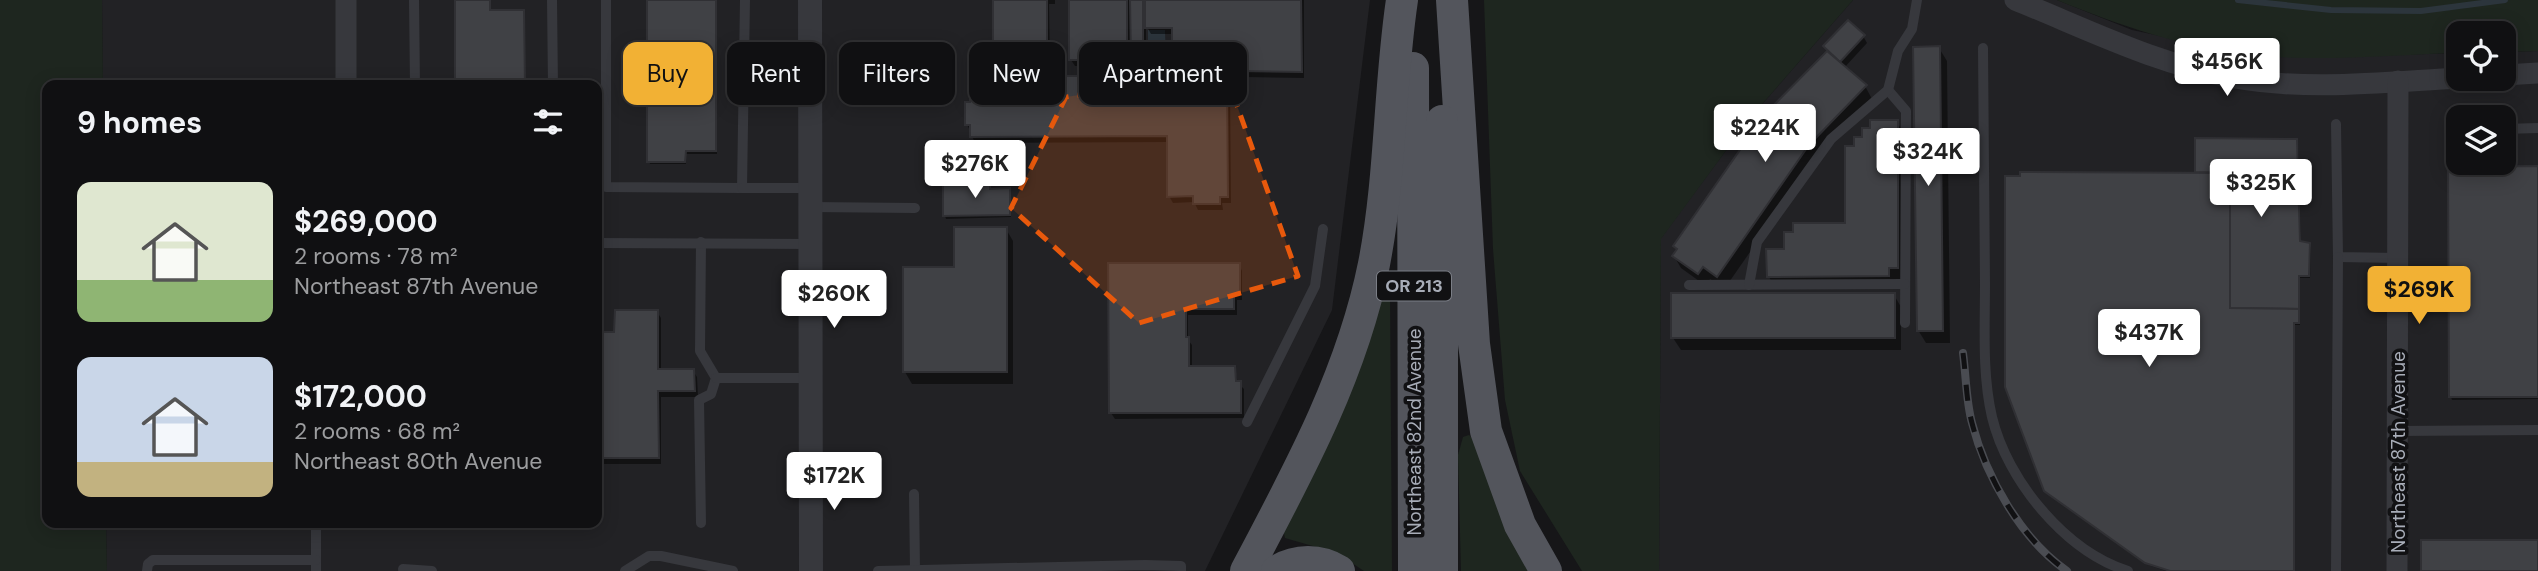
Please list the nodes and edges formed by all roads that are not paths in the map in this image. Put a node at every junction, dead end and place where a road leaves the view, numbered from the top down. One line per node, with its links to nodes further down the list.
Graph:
1 (346, 0): 17 (street)
2 (414, 0): 18 (lane)
3 (552, 0): 19 (lane)
4 (606, 0): 25 (lane)
5 (745, 0): 27 (lane)
6 (810, 0): 28 (street)
7 (1402, 0): 59 (main road)
8 (1413, 0): 62 (main road, Northeast 82nd Avenue / OR 213)
9 (1442, 0): 63 (main road, Northeast 82nd Avenue / OR 213)
10 (1452, 0): 64 (main road)
11 (1917, 0): 21 (lane)
12 (2015, 0): 20 (street)
13 (1983, 48): 65 (lane)
14 (2538, 73): 15 (street)
15 (2516, 74)
16 (2446, 79): 20 (street)
17 (346, 80)
18 (415, 80)
19 (553, 80)
20 (2398, 81): 35 (street, Northeast 87th Avenue)
21 (1888, 90): 36 (lane); 38 (lane)
22 (2336, 124): 34 (lane)
23 (2538, 128): 24 (lane)
24 (2516, 129)
25 (602, 150)
26 (602, 187): 27 (lane)
27 (742, 188): 28 (lane)
28 (811, 198): 29 (lane); 33 (street)
29 (915, 208)
30 (1323, 229): 42 (lane)
31 (701, 242): 32 (lane); 33 (lane); 40 (lane)
32 (602, 243)
33 (811, 244): 41 (street)
34 (2338, 257): 35 (lane); 66 (lane)
35 (2398, 258): 43 (street, Northeast 87th Avenue)
36 (1905, 284): 38 (lane); 39 (lane)
37 (1689, 285): 38 (lane)
38 (1749, 285)
39 (1905, 323)
40 (716, 378): 41 (lane); 46 (lane)
41 (811, 378): 56 (street)
42 (1247, 422)
43 (2398, 430): 44 (lane); 67 (street, Northeast 87th Avenue)
44 (2538, 430)
45 (914, 494): 51 (lane)
46 (701, 523)
47 (316, 528): 48 (lane)
48 (316, 566): 52 (lane)
49 (1145, 568): 51 (lane); 58 (lane)
50 (403, 569): 53 (lane)
51 (915, 570): 57 (lane)
52 (148, 571)
53 (432, 571)
54 (625, 571): 55 (lane)
55 (733, 571)
56 (811, 571)
57 (878, 571)
58 (1181, 571)
59 (1246, 571)
60 (1277, 571): 61 (main road)
61 (1339, 571)
62 (1414, 571)
63 (1442, 571)
64 (1546, 571)
65 (2128, 571)
66 (2336, 571)
67 (2398, 571)

